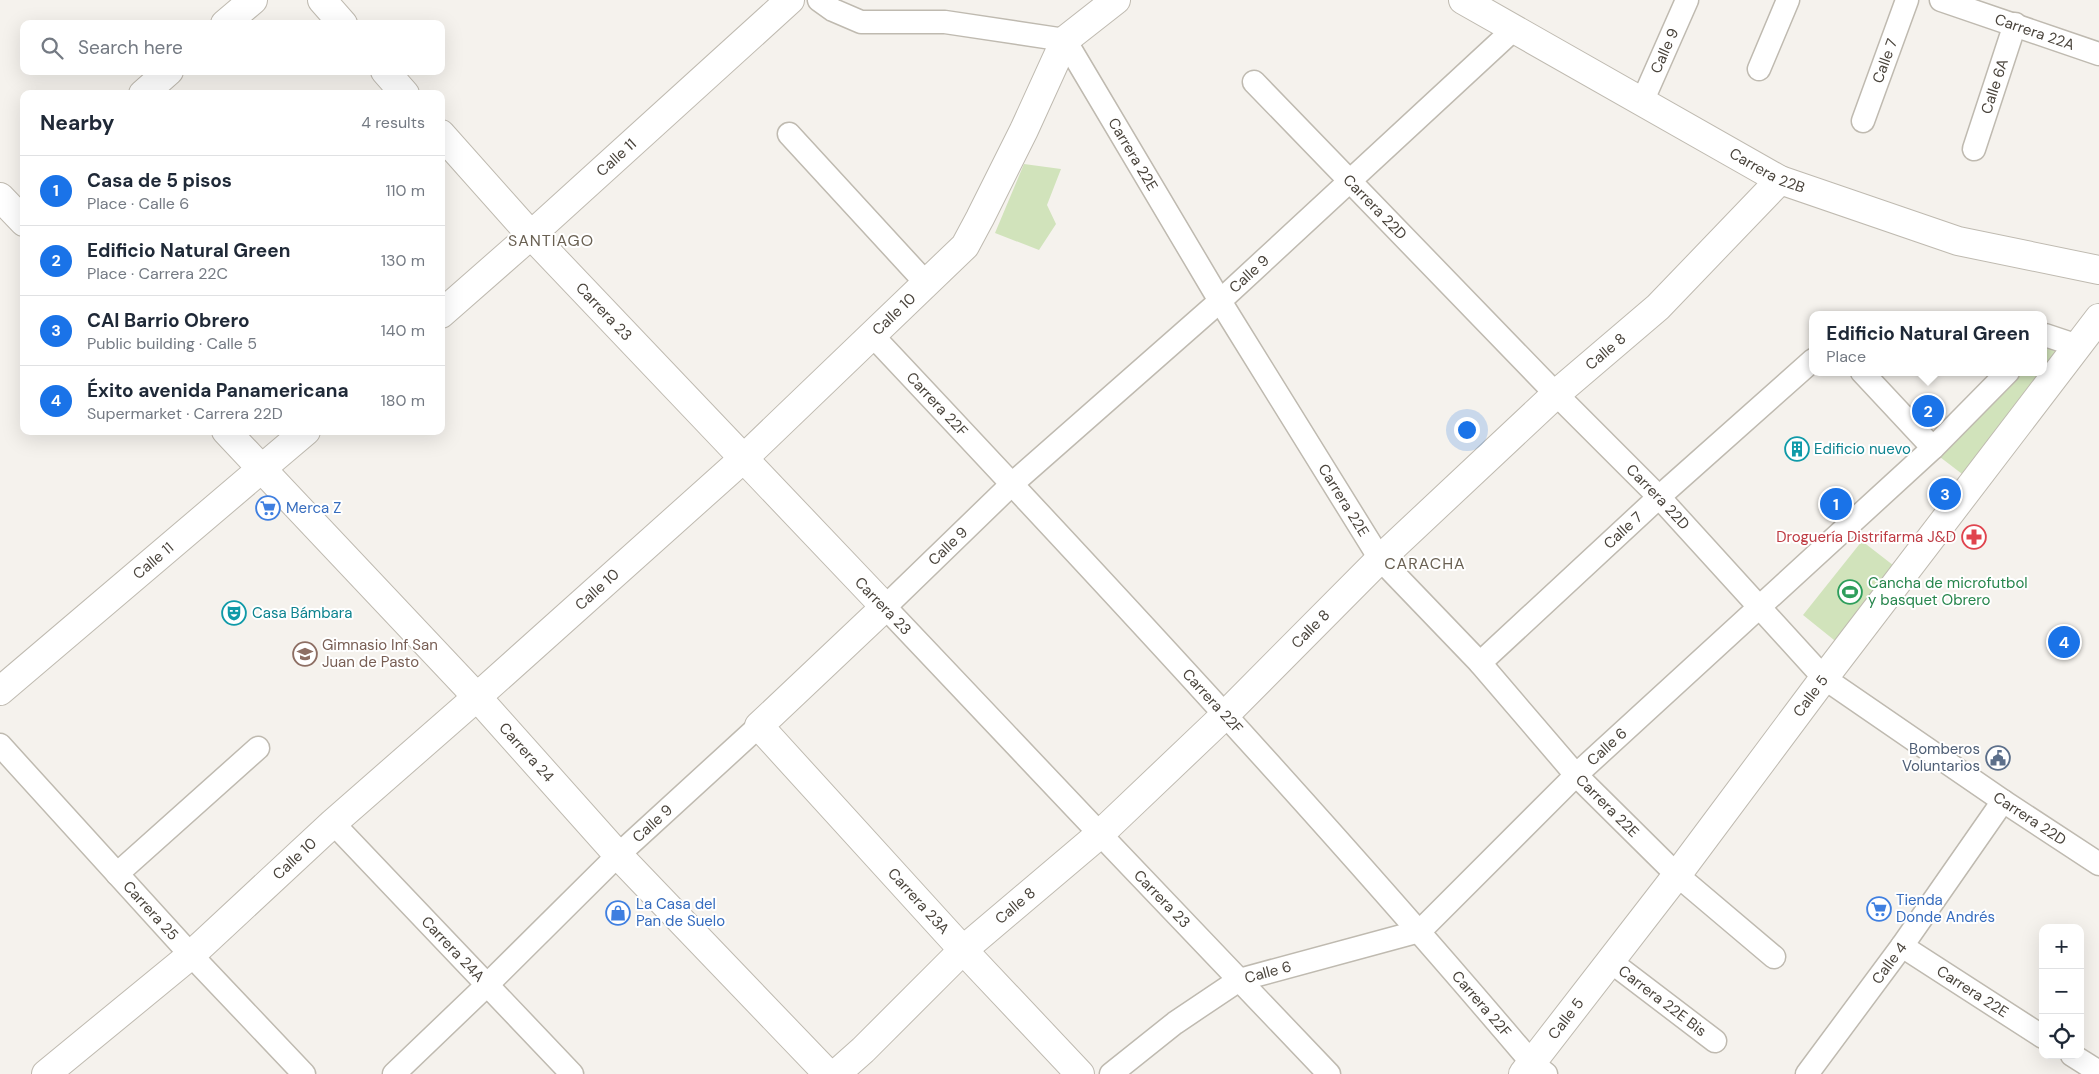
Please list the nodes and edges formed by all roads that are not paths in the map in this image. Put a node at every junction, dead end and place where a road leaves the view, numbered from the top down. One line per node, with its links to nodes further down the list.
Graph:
1 (253, 0): 11 (street)
2 (322, 0): 12 (street)
3 (790, 0): 30 (street, Calle 11)
4 (819, 0): 15 (street)
5 (1116, 0): 15 (street, Calle 10)
6 (1463, 0): 14 (street, Carrera 22B)
7 (1688, 0): 23 (street, Calle 9)
8 (1788, 0): 17 (street)
9 (1907, 0): 24 (street, Calle 7)
10 (1942, 0): 13 (street, Carrera 22A)
11 (230, 20)
12 (340, 20)
13 (2015, 24): 16 (street, Carrera 22A); 27 (street, Calle 6A)
14 (1513, 30): 23 (street, Carrera 22B); 28 (street, Calle 9)
15 (1065, 40): 32 (street, Calle 10); 33 (street, Carrera 22E)
16 (2098, 50)
17 (1760, 69)
18 (164, 75): 21 (street)
19 (388, 75): 22 (street)
20 (1254, 82): 28 (street, Carrera 22D)
21 (148, 90)
22 (402, 90)
23 (1642, 102): 29 (street, Carrera 22B)
24 (1863, 121)
25 (789, 134): 32 (street)
26 (445, 138): 30 (street, Carrera 23)
27 (1974, 149)
28 (1349, 180): 33 (street, Calle 9); 42 (street, Carrera 22D)
29 (1780, 180): 31 (street, Carrera 22B); 42 (street, Calle 8)
30 (531, 235): 34 (street, Calle 11); 46 (street, Carrera 23)
31 (2099, 270)
32 (926, 283): 36 (street, Calle 10)
33 (1220, 301): 48 (street, Calle 9); 50 (street, Carrera 22E)
34 (445, 310)
35 (2099, 318): 38 (street, Calle 5)
36 (872, 335): 46 (street, Calle 10); 48 (street, Carrera 22F)
37 (2047, 336): 38 (street)
38 (2078, 346): 54 (street, Calle 5)
39 (1809, 364): 49 (street, Calle 7)
40 (1866, 376): 45 (street)
41 (2004, 376): 45 (street, Calle 6)
42 (1556, 394): 49 (street, Carrera 22D); 50 (street, Calle 8)
43 (230, 435): 47 (street, Carrera 24)
44 (301, 435): 47 (street, Calle 11)
45 (1933, 448): 52 (street, Calle 6)
46 (744, 458): 51 (street, Carrera 23); 56 (street, Calle 10)
47 (263, 469): 55 (street, Calle 11); 56 (street, Carrera 24)
48 (1012, 484): 51 (street, Calle 9); 57 (street, Carrera 22F)
49 (1659, 497): 52 (street, Carrera 22D); 53 (street, Calle 7)
50 (1380, 559): 53 (street, Carrera 22E); 57 (street, Calle 8)
51 (885, 607): 58 (street, Calle 9); 64 (street, Carrera 23)
52 (1759, 608): 54 (street, Carrera 22D); 61 (street, Calle 6)
53 (1480, 663): 61 (street, Carrera 22E)
54 (1824, 678): 62 (street, Carrera 22D); 68 (street, Calle 5)
55 (0, 691)
56 (477, 697): 63 (street, Calle 10); 65 (street, Carrera 24)
57 (1224, 716): 64 (street, Calle 8); 69 (street, Carrera 22F)
58 (759, 726): 65 (street, Calle 9); 71 (street, Carrera 23A)
59 (0, 745): 67 (street, Carrera 25)
60 (258, 748): 67 (street)
61 (1576, 775): 68 (street, Carrera 22E); 69 (street, Calle 6)
62 (2003, 801): 66 (street, Carrera 22D); 70 (street, Calle 4)
63 (333, 823): 72 (street, Calle 10); 76 (street, Carrera 24A)
64 (1100, 834): 71 (street, Calle 8); 75 (street, Carrera 23)
65 (618, 855): 76 (street, Calle 9); 86 (street, Carrera 24)
66 (2099, 864)
67 (118, 874): 72 (street, Carrera 25)
68 (1677, 876): 73 (street, Carrera 22E); 74 (street, Calle 5)
69 (1420, 931): 75 (street, Calle 6); 80 (street, Carrera 22F)
70 (1902, 946): 77 (street, Carrera 22E); 91 (street, Calle 4)
71 (962, 950): 87 (street, Calle 8); 88 (street, Carrera 23A)
72 (191, 955): 82 (street, Calle 10); 83 (street, Carrera 25)
73 (1774, 957)
74 (1610, 961): 78 (street, Carrera 22E Bis); 80 (street, Calle 5)
75 (1239, 980): 89 (street, Calle 6); 90 (street, Carrera 23)
76 (488, 984): 84 (street, Calle 9); 85 (street, Carrera 24A)
77 (2039, 1033)
78 (1715, 1041)
79 (2078, 1059): 81 (street)
80 (1534, 1070)
81 (2099, 1072)
82 (46, 1074)
83 (304, 1074)
84 (394, 1074)
85 (572, 1074)
86 (828, 1074)
87 (836, 1074)
88 (1080, 1074)
89 (1111, 1074)
90 (1329, 1074)
91 (1806, 1074)

